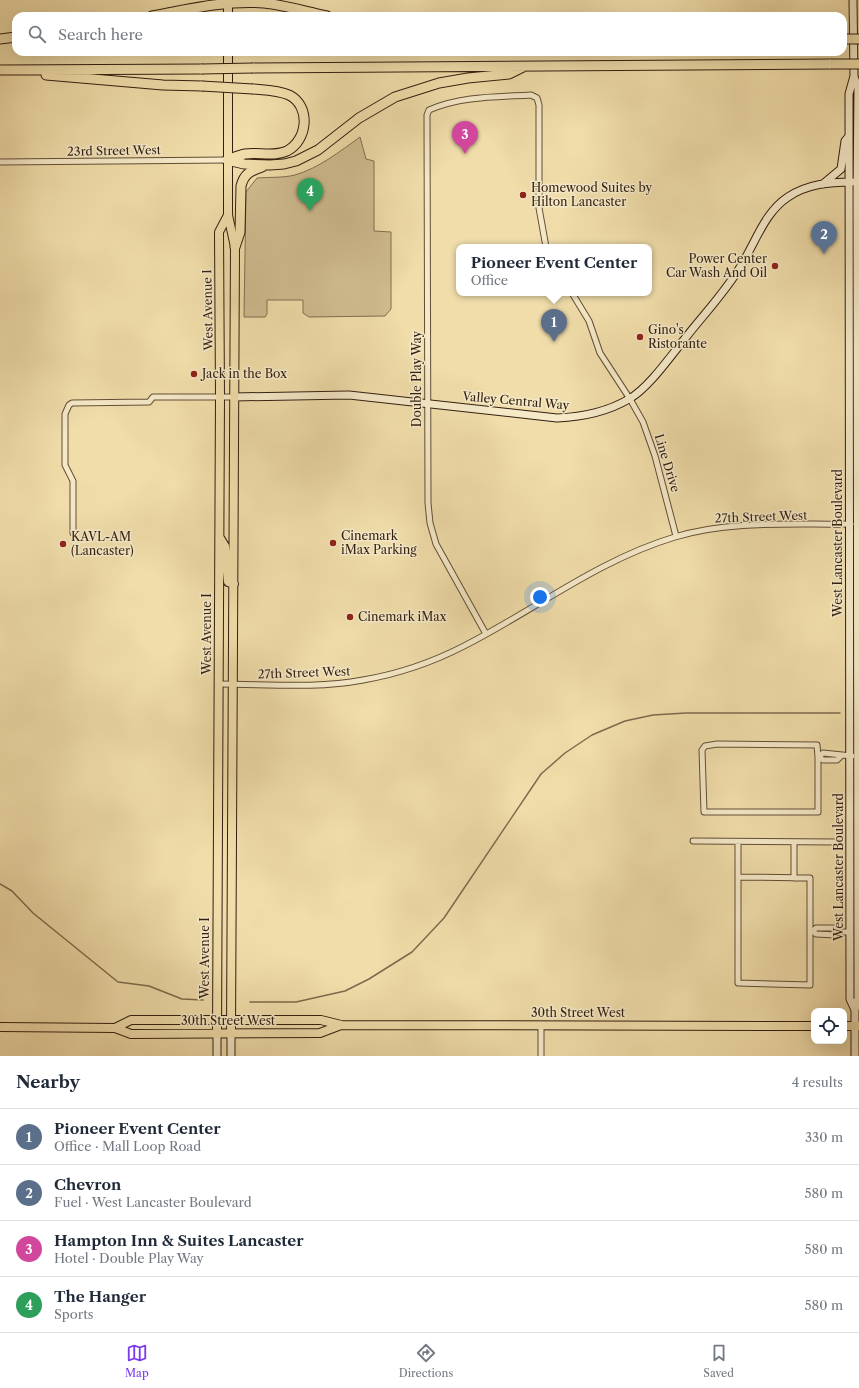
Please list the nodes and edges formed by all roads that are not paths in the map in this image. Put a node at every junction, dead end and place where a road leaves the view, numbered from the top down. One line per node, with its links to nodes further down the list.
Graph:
1 (853, 0): 16 (street, West Lancaster Boulevard)
2 (228, 2): 3 (highway); 4 (highway)
3 (174, 12)
4 (308, 12)
5 (12, 38): 6 (highway)
6 (0, 39)
7 (847, 39): 8 (highway, bridge)
8 (859, 39)
9 (0, 43): 10 (highway)
10 (12, 43)
11 (228, 56): 18 (main road, West Avenue I)
12 (859, 64): 13 (highway, bridge)
13 (524, 67): 15 (highway, bridge); 20 (highway)
14 (0, 70): 15 (highway)
15 (23, 70): 18 (highway, bridge)
16 (854, 76): 17 (street, West Lancaster Boulevard); 22 (street, West Lancaster Boulevard)
17 (849, 136): 21 (street, West Lancaster Boulevard); 23 (street)
18 (227, 160): 19 (street, 23rd Street West); 20 (highway); 24 (main road, West Avenue I)
19 (0, 162)
20 (270, 165): 26 (highway)
21 (849, 182): 22 (street, Valley Central Way); 23 (street, Valley Central Way); 28 (street, West Lancaster Boulevard)
22 (858, 182): 29 (street, West Lancaster Boulevard)
23 (823, 184): 32 (street, Valley Central Way)
24 (228, 215): 26 (main road, West Avenue I); 30 (main road, West Avenue I)
25 (545, 244): 33 (street, Double Play Way)
26 (235, 247): 31 (main road, West Avenue I)
27 (574, 296): 32 (street, Line Drive)
28 (849, 373): 29 (street); 34 (street, West Lancaster Boulevard)
29 (858, 373): 35 (street, West Lancaster Boulevard)
30 (220, 397): 31 (street); 36 (street); 38 (main road, West Avenue I)
31 (234, 397): 33 (street, Valley Central Way); 39 (main road, West Avenue I)
32 (630, 399): 33 (street, Valley Central Way); 37 (street, Line Drive)
33 (428, 403): 42 (street, Double Play Way)
34 (849, 524): 35 (street, 27th Street West); 37 (street, 27th Street West); 40 (street, West Lancaster Boulevard)
35 (858, 524): 41 (street, West Lancaster Boulevard)
36 (74, 533)
37 (676, 536): 42 (street, 27th Street West)
38 (220, 537): 39 (main road); 43 (main road, West Avenue I)
39 (234, 584): 44 (main road, West Avenue I)
40 (849, 629): 41 (street); 45 (street, West Lancaster Boulevard)
41 (859, 629): 46 (street, West Lancaster Boulevard)
42 (486, 634): 44 (street, 27th Street West)
43 (219, 684): 44 (street, 27th Street West); 57 (main road, West Avenue I)
44 (233, 684): 58 (main road, West Avenue I)
45 (850, 756): 46 (street); 47 (street); 55 (street, West Lancaster Boulevard)
46 (859, 756): 56 (street, West Lancaster Boulevard)
47 (818, 757): 47 (street)
48 (693, 841): 49 (street)
49 (738, 842): 50 (street); 52 (street)
50 (794, 842): 51 (street); 53 (street)
51 (837, 842)
52 (738, 877): 53 (street); 54 (street)
53 (794, 878): 54 (street)
54 (812, 931): 55 (street)
55 (850, 932): 56 (street, West Lancaster Boulevard)
56 (855, 1010): 62 (street, West Lancaster Boulevard)
57 (217, 1020): 58 (main road, 30th Street West); 64 (main road, 30th Street West); 65 (main road, West Avenue I)
58 (232, 1020): 59 (main road, 30th Street West); 66 (main road, West Avenue I)
59 (341, 1025): 60 (main road, 30th Street West); 66 (main road, 30th Street West)
60 (540, 1025): 61 (main road, 30th Street West); 69 (street)
61 (811, 1026)
62 (857, 1026): 70 (street, West Lancaster Boulevard)
63 (0, 1027): 64 (main road, 30th Street West)
64 (115, 1028): 65 (main road, 30th Street West)
65 (217, 1034): 66 (main road, 30th Street West); 67 (street, West Avenue I)
66 (231, 1034): 68 (street, West Avenue I)
67 (217, 1056)
68 (231, 1056)
69 (541, 1056)
70 (855, 1056)

